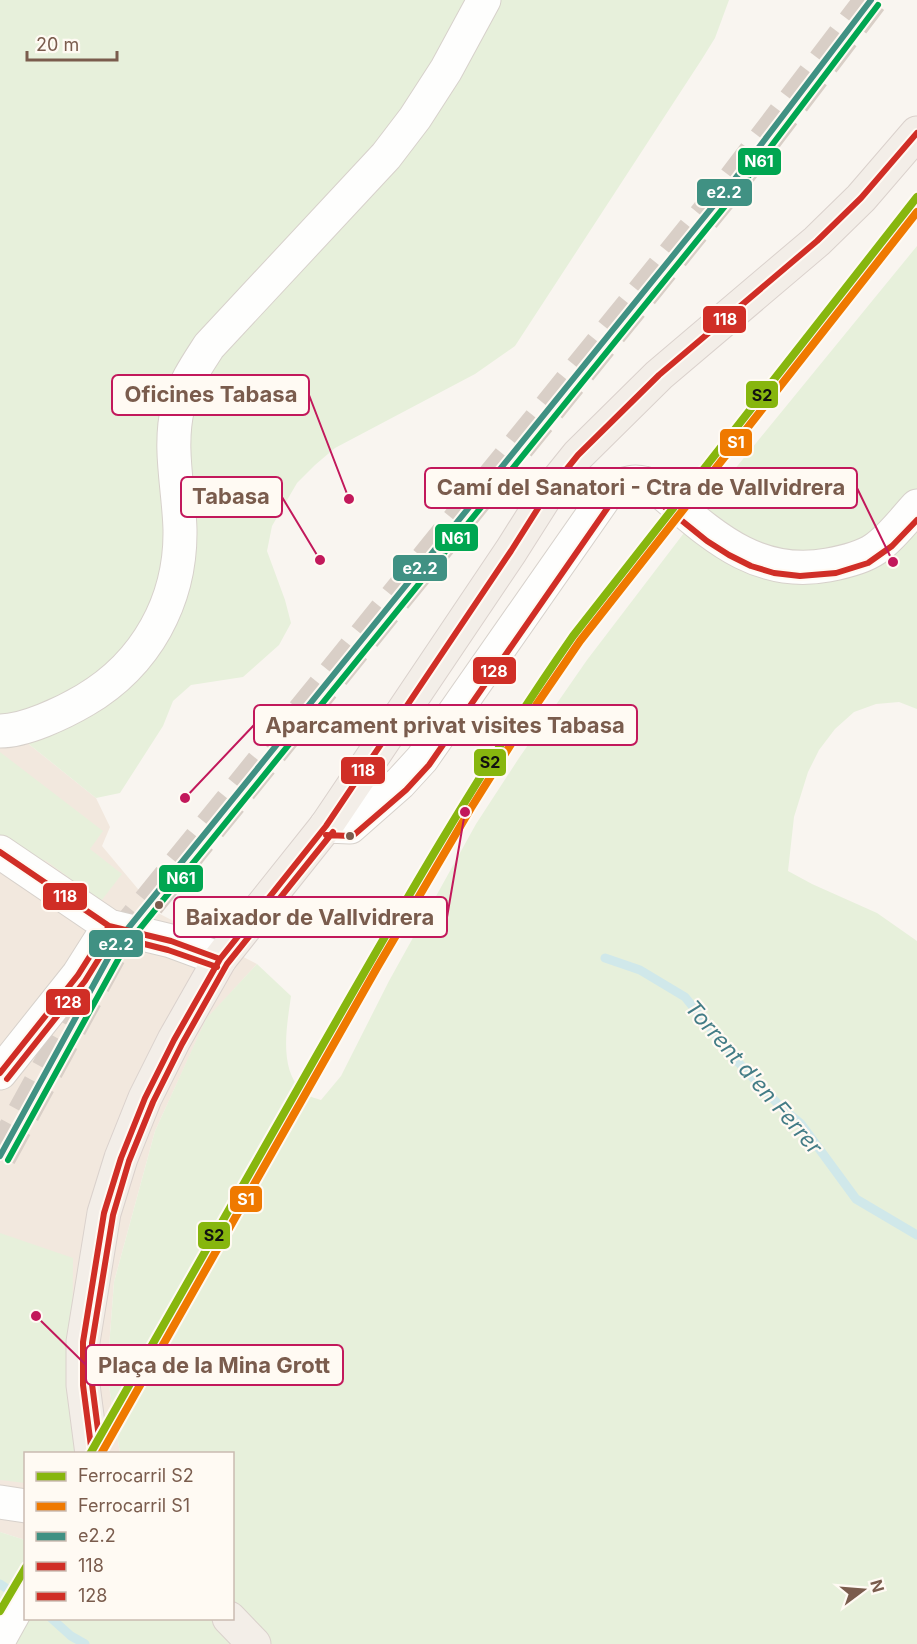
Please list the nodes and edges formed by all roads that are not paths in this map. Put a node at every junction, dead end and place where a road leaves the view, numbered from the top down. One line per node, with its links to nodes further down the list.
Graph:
1 (484, 0): 4 (street)
2 (917, 133): 5 (main road)
3 (917, 506): 5 (street)
4 (0, 731)
5 (326, 826): 8 (main road)
6 (0, 852): 7 (street)
7 (109, 926): 8 (street); 9 (street)
8 (220, 959): 10 (main road)
9 (0, 1072)
10 (92, 1452)
11 (0, 1502): 12 (street)
12 (24, 1506)
13 (24, 1595): 15 (street)
14 (230, 1620): 16 (main road)
15 (1, 1637)
16 (254, 1644)

